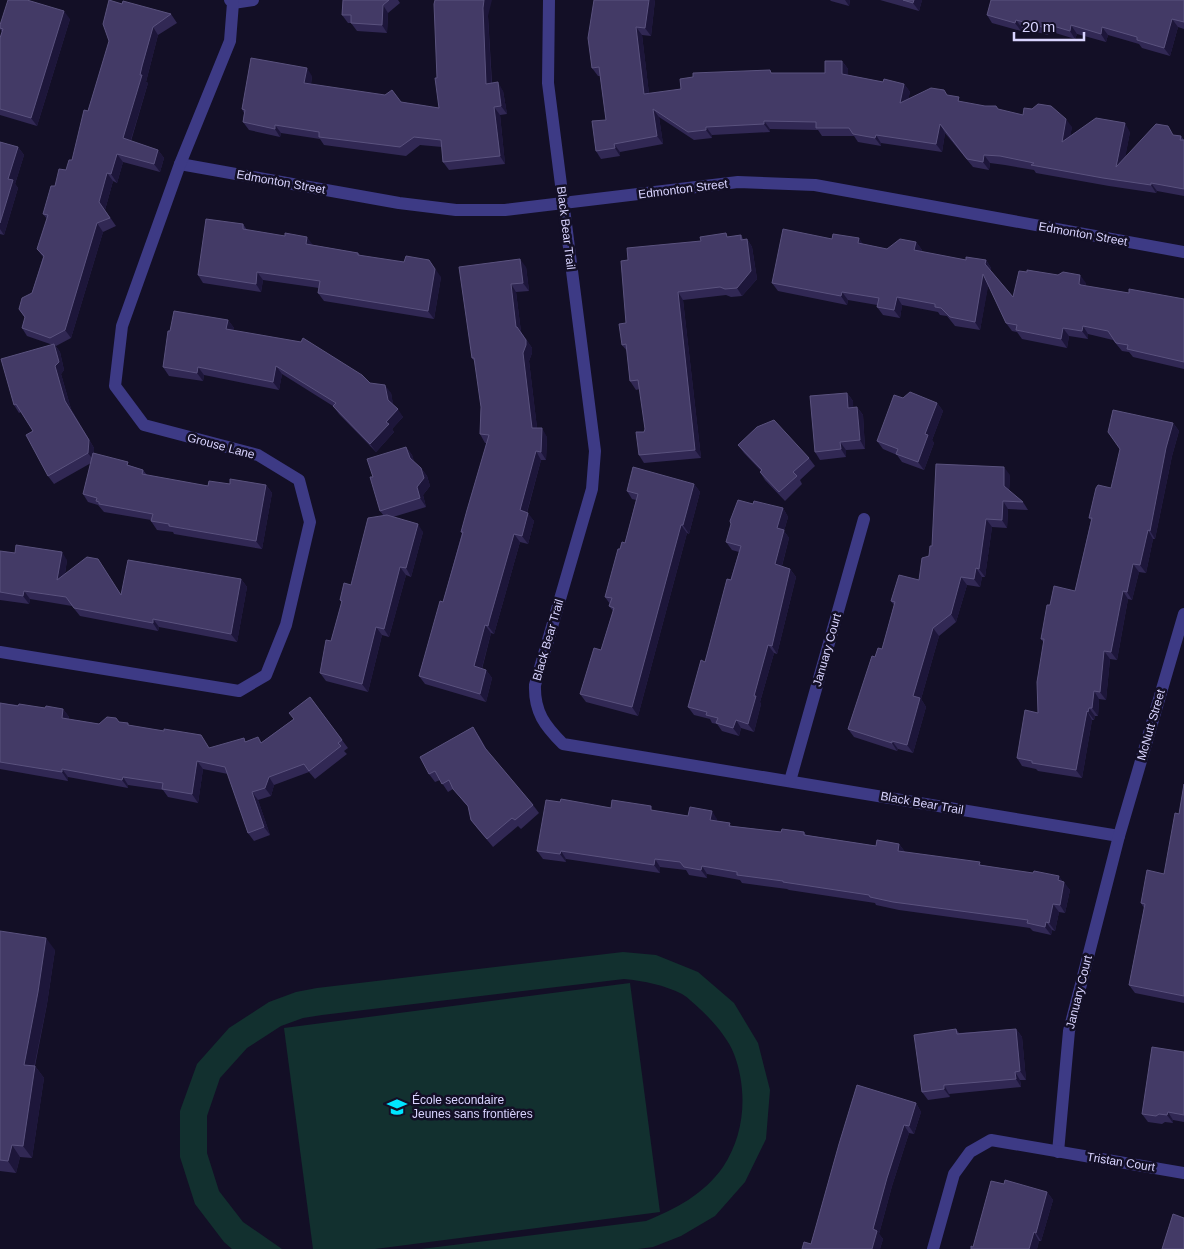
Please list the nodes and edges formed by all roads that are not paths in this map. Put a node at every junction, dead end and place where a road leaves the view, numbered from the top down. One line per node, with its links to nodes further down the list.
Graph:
1 (253, 0): 3 (street, Grouse Lane)
2 (549, 0): 5 (street, Black Bear Trail)
3 (231, 2): 4 (street, Grouse Lane)
4 (180, 164): 5 (street, Edmonton Street); 9 (street, Grouse Lane)
5 (562, 203): 6 (street, Edmonton Street); 10 (street, Black Bear Trail)
6 (1184, 252)
7 (864, 520): 10 (street, January Court)
8 (1184, 614): 11 (street, McNutt Street)
9 (0, 652)
10 (790, 781): 11 (street, Black Bear Trail)
11 (1118, 836): 12 (street, January Court)
12 (1058, 1152): 13 (street, Tristan Court); 14 (street, Tristan Court)
13 (1184, 1173)
14 (933, 1249)

